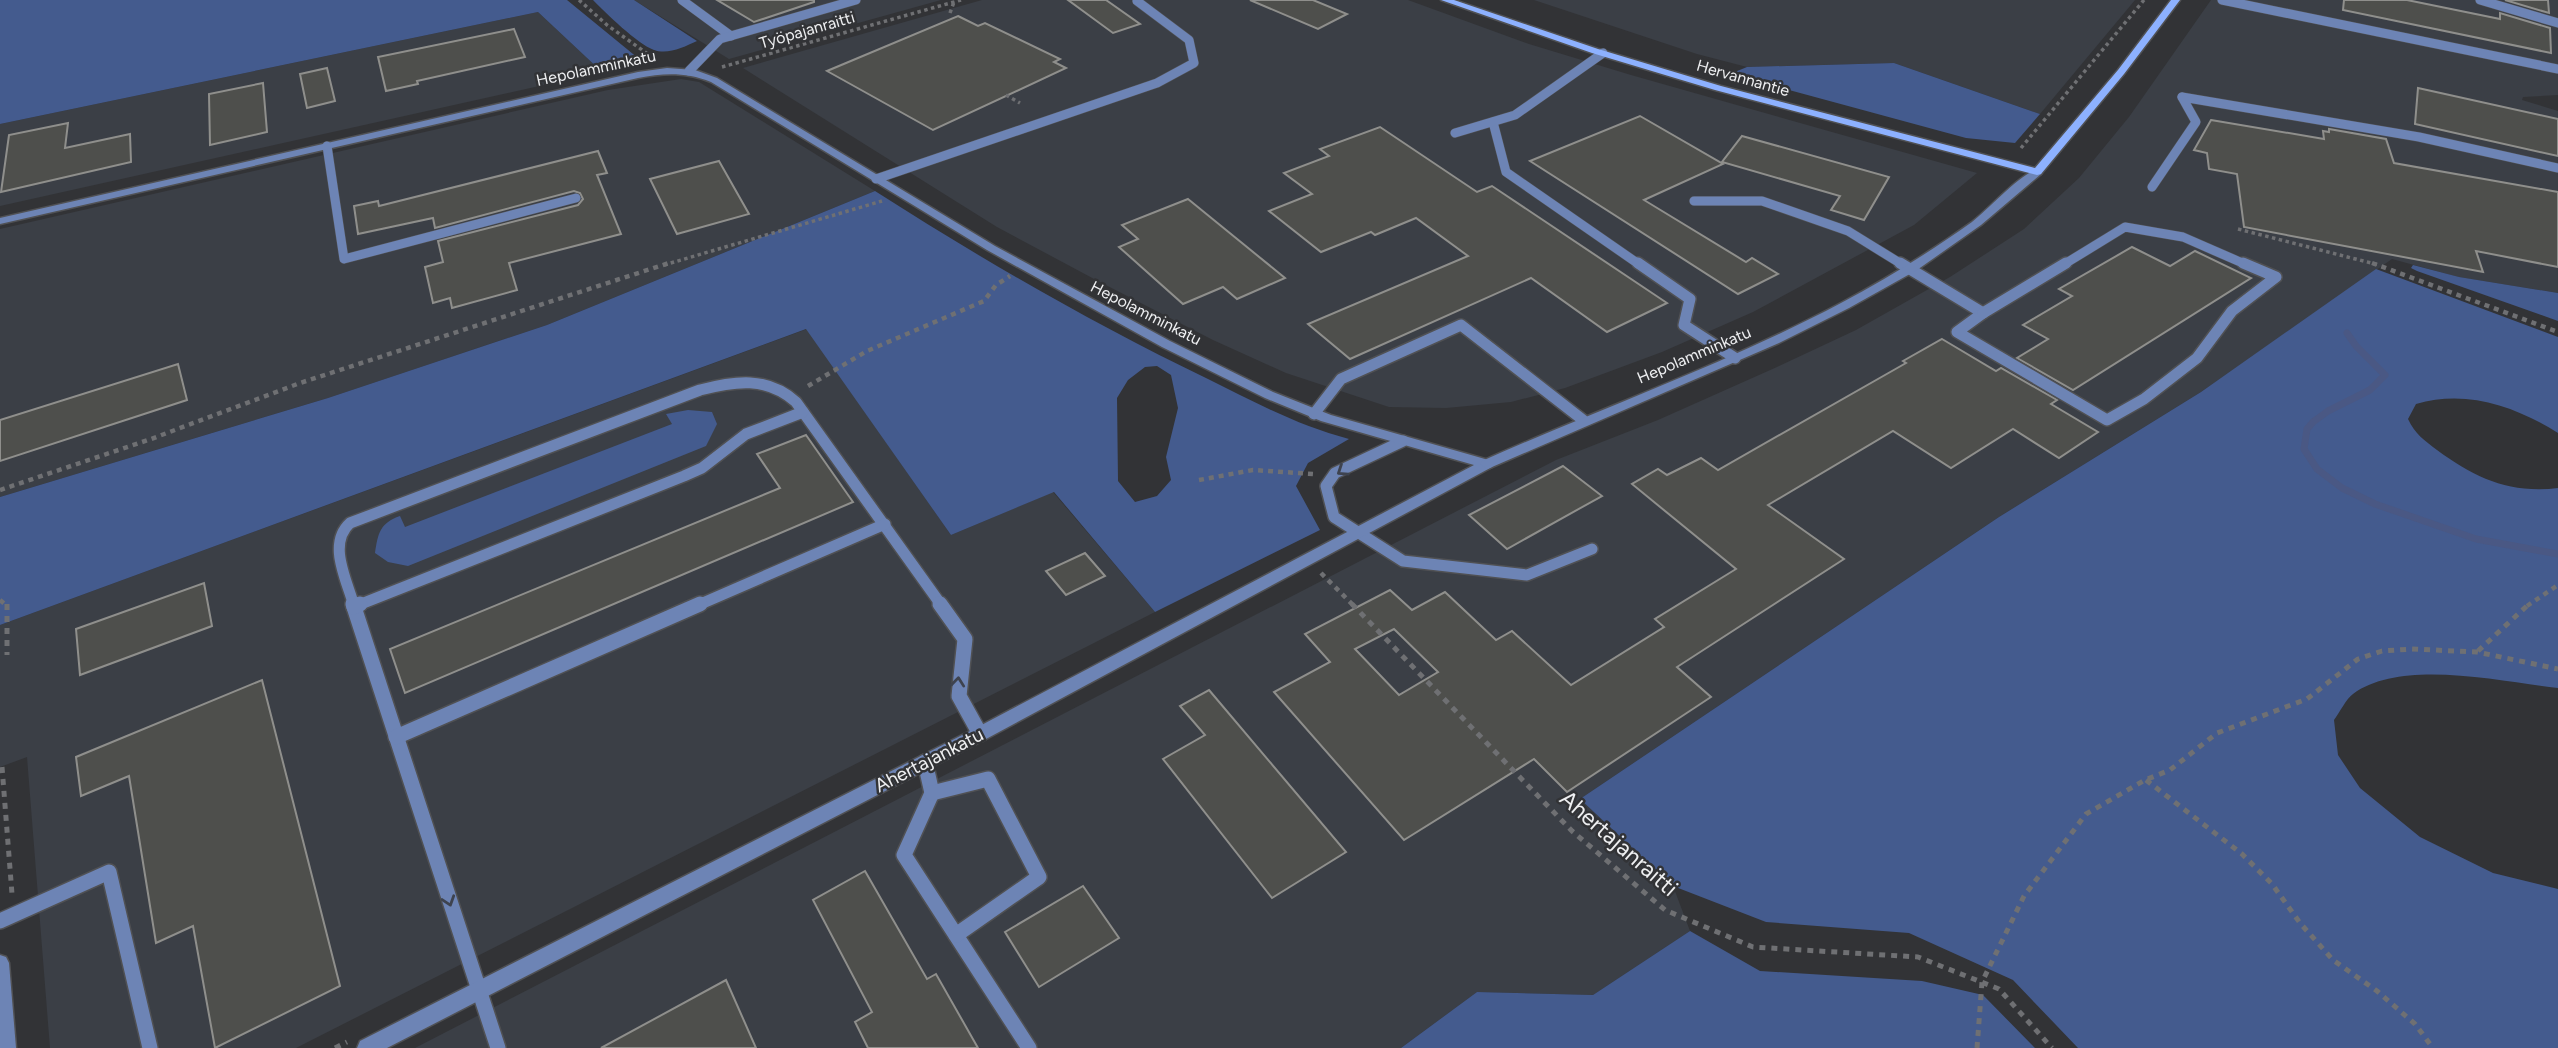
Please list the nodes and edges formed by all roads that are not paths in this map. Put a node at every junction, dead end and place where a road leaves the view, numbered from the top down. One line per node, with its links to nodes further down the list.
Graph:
1 (682, 0): 10 (lane)
2 (856, 0): 8 (lane)
3 (1445, 0): 11 (main road, Hervannantie)
4 (2176, 0): 18 (main road, Hepolamminkatu)
5 (2222, 0): 12 (lane)
6 (2480, 0): 9 (lane)
7 (1137, 1): 19 (lane)
8 (837, 2): 10 (lane)
9 (2558, 23)
10 (731, 36): 13 (lane)
11 (1602, 53): 14 (lane); 18 (main road, Hervannantie)
12 (2558, 69)
13 (695, 72): 16 (street, Hepolamminkatu); 19 (street, Hepolamminkatu)
14 (1493, 122): 15 (lane); 26 (lane)
15 (1455, 133)
16 (327, 146): 21 (lane); 23 (street, Hepolamminkatu)
17 (2558, 168): 20 (lane)
18 (2037, 172): 24 (street, Hepolamminkatu)
19 (876, 179): 28 (street, Hepolamminkatu)
20 (2152, 187)
21 (576, 198)
22 (1694, 201): 24 (lane)
23 (0, 221)
24 (1908, 270): 25 (lane); 26 (street, Hepolamminkatu)
25 (1983, 313): 25 (lane)
26 (1735, 358): 29 (street, Hepolamminkatu)
27 (803, 412): 32 (lane); 35 (lane); 35 (lane)
28 (1314, 414): 29 (lane); 30 (street, Hepolamminkatu)
29 (1583, 420): 31 (street, Hepolamminkatu)
30 (1402, 441): 31 (street, Hepolamminkatu); 33 (lane, one-way to 33)
31 (1486, 464): 33 (street, Ahertajankatu)
32 (885, 524): 36 (lane, one-way to 32); 37 (lane)
33 (1357, 533): 34 (lane); 36 (street, Ahertajankatu)
34 (1592, 549)
35 (354, 607): 37 (lane)
36 (980, 734): 38 (street, Ahertajankatu)
37 (396, 737): 43 (lane, one-way to 43)
38 (925, 762): 39 (lane); 43 (street, Ahertajankatu)
39 (932, 793): 41 (lane); 41 (lane)
40 (0, 921): 45 (lane)
41 (956, 935): 48 (lane)
42 (0, 963): 44 (street)
43 (478, 990): 46 (street, Ahertajankatu); 47 (lane)
44 (6, 1048)
45 (150, 1048)
46 (367, 1048)
47 (498, 1048)
48 (1029, 1048)

